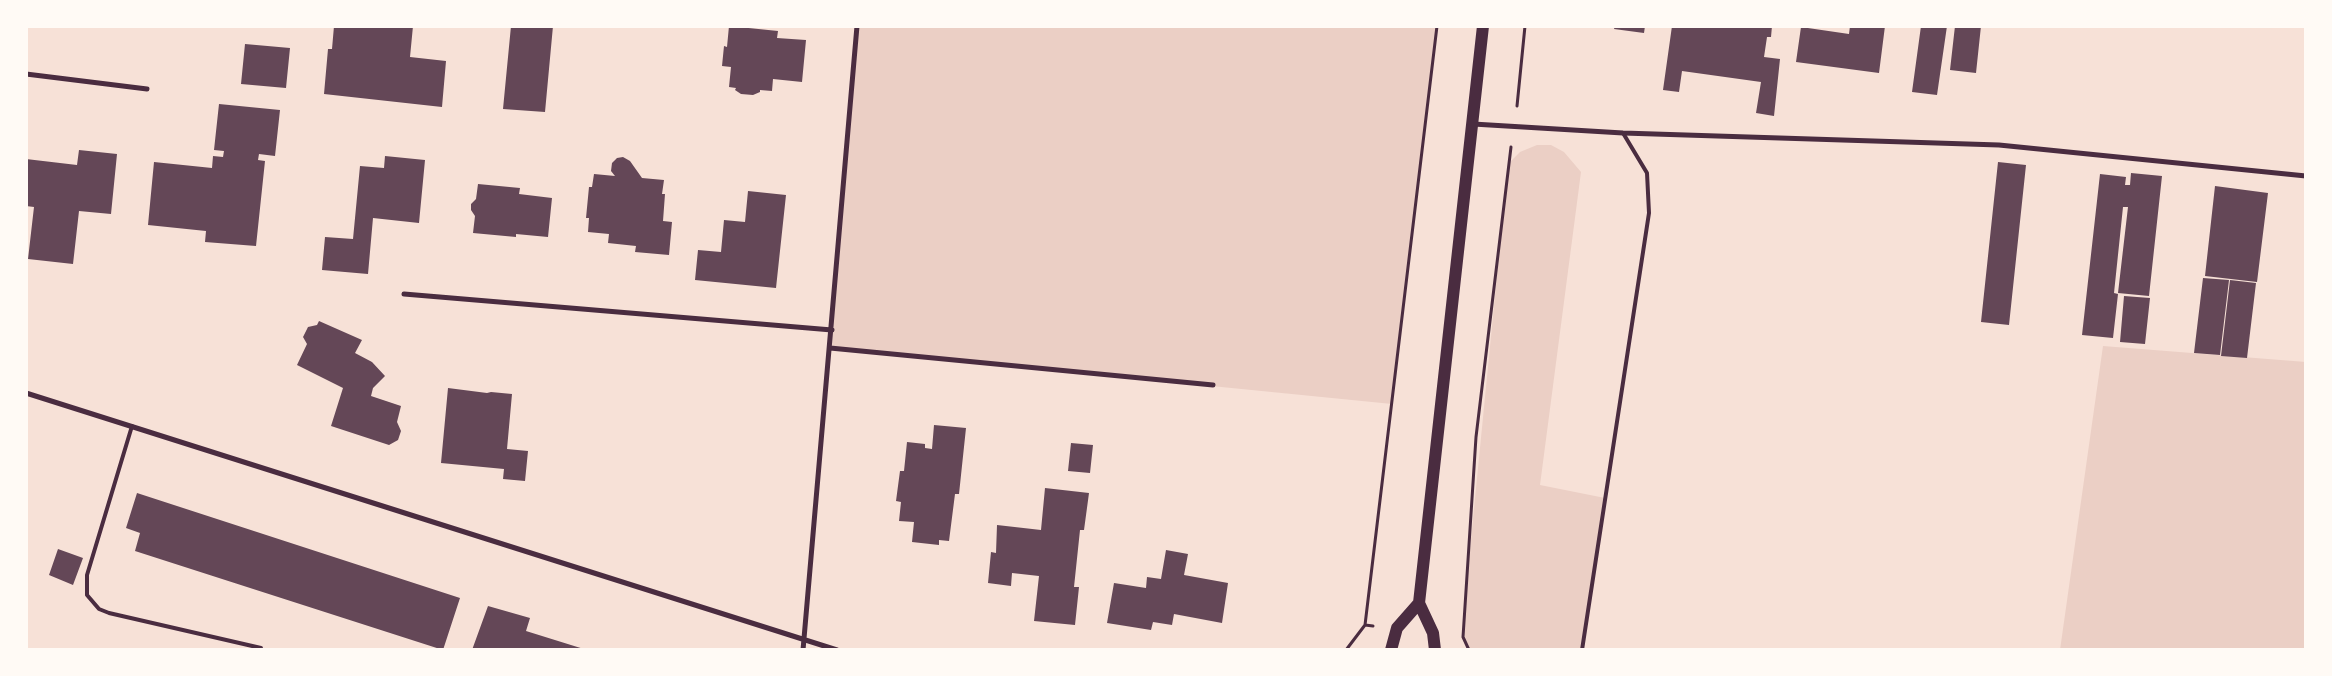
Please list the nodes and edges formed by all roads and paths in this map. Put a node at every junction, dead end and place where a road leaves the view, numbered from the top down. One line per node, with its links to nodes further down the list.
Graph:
1 (856, 26): 12 (street)
2 (1437, 26): 18 (path)
3 (1483, 26): 7 (main road)
4 (1525, 26): 8 (path)
5 (26, 74): 6 (street)
6 (147, 89)
7 (1473, 124): 8 (street); 17 (main road)
8 (1514, 126): 9 (street); 27 (path)
9 (1624, 133): 10 (street); 28 (lane)
10 (2306, 176)
11 (404, 294): 12 (street)
12 (832, 330): 13 (street)
13 (830, 348): 14 (street); 20 (street)
14 (1213, 385)
15 (26, 393): 16 (street)
16 (132, 426): 20 (street); 21 (lane)
17 (1419, 603): 19 (main road); 26 (main road)
18 (1365, 625): 19 (path); 24 (path)
19 (1397, 628): 25 (main road)
20 (805, 640): 22 (street); 23 (street)
21 (261, 648)
22 (803, 650)
23 (837, 650)
24 (1346, 650)
25 (1390, 650)
26 (1434, 650)
27 (1469, 650)
28 (1582, 650)

